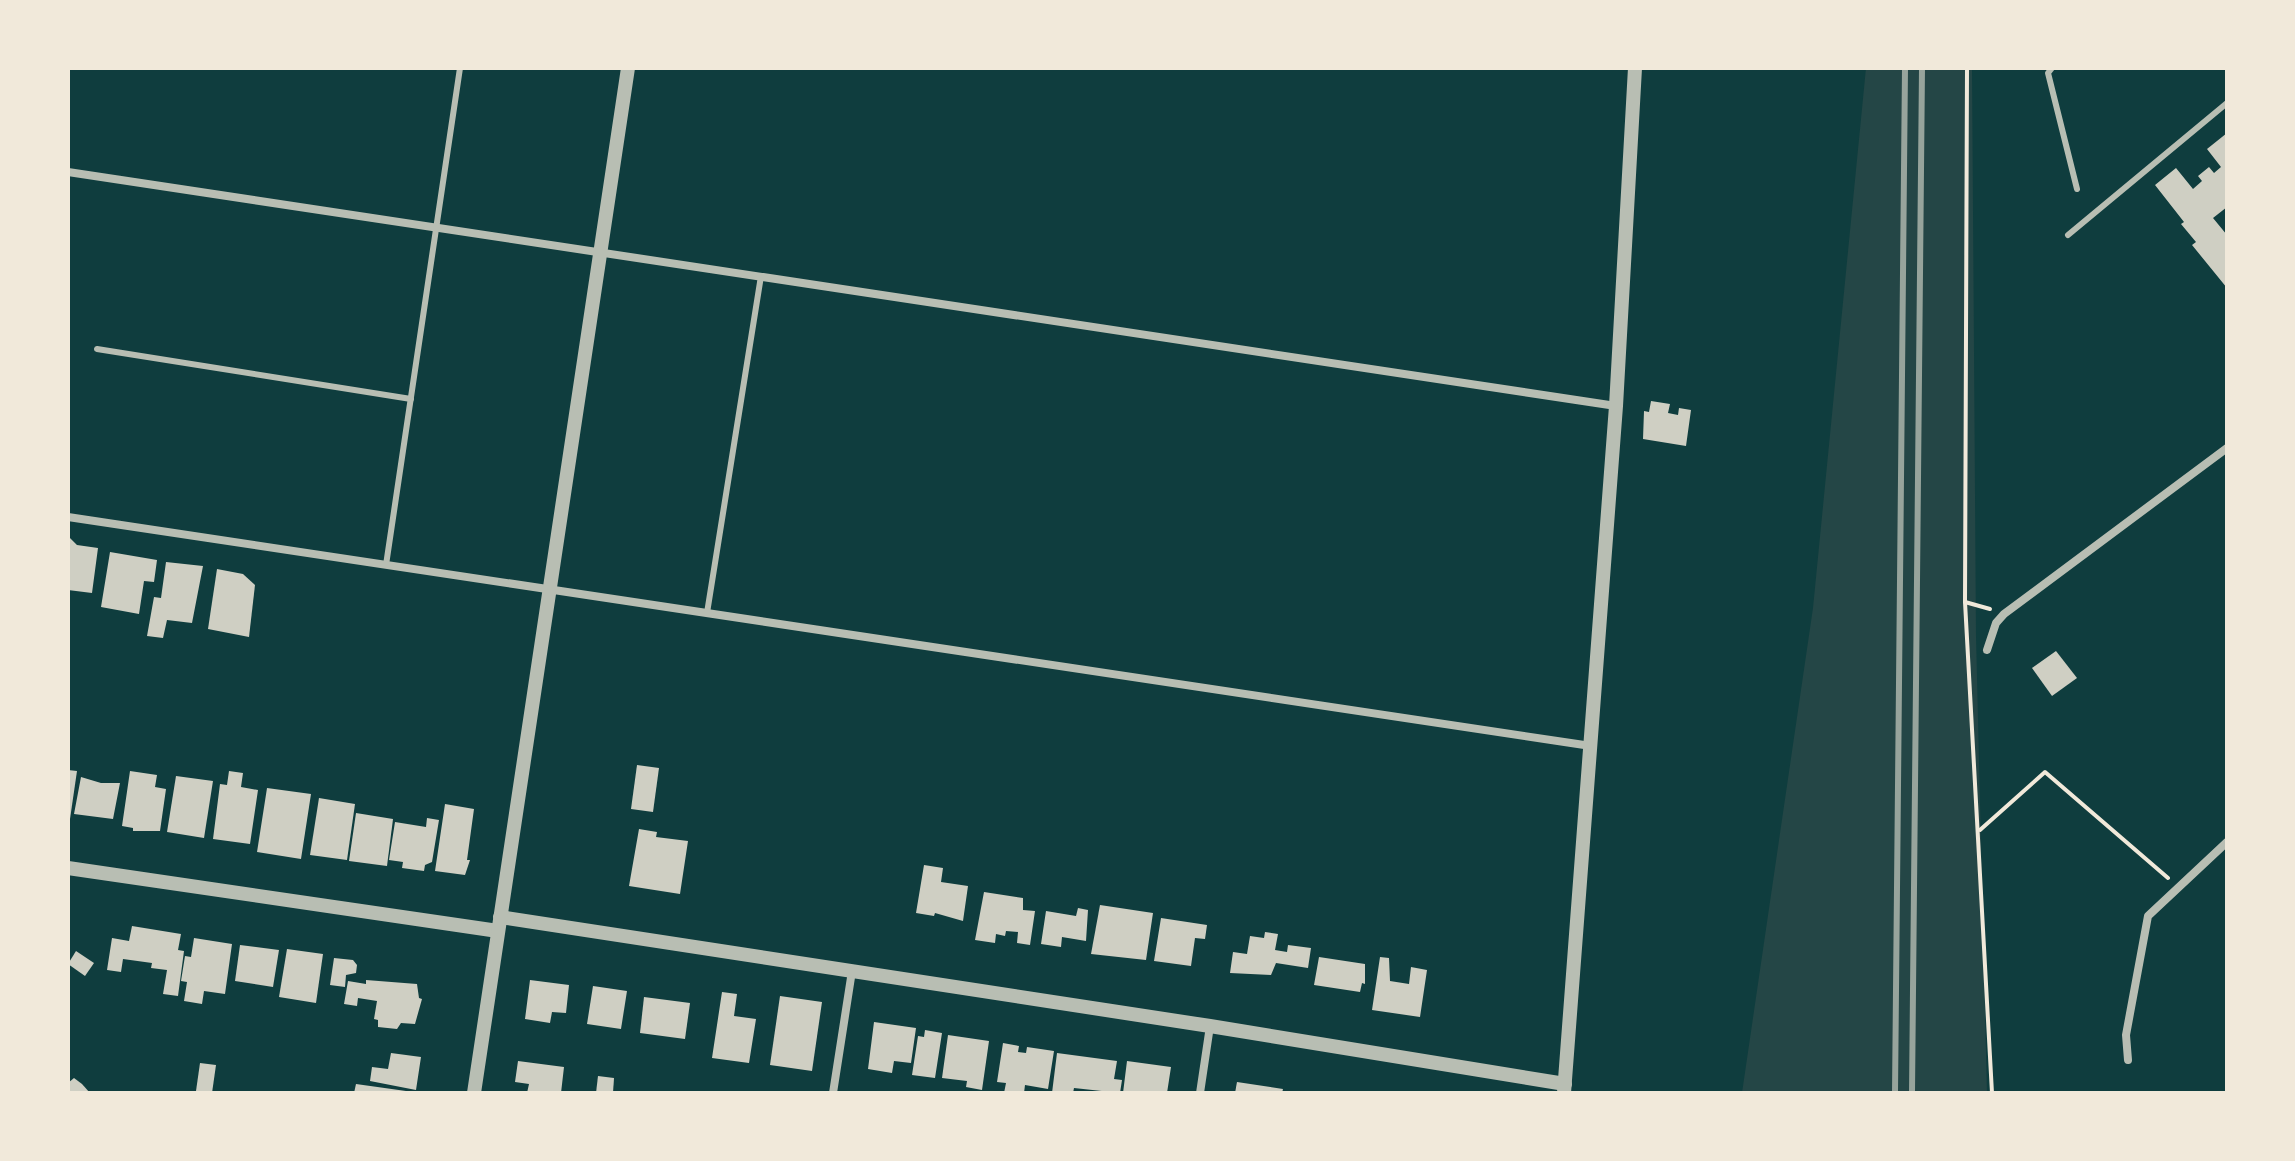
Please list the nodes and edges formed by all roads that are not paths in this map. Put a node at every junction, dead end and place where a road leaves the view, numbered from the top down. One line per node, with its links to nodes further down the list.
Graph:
1 (460, 68): 8 (lane)
2 (628, 68): 10 (street)
3 (1635, 68): 14 (street)
4 (2052, 68): 7 (lane)
5 (2227, 103): 9 (lane)
6 (68, 172): 8 (street)
7 (2077, 189)
8 (438, 228): 10 (street); 13 (lane)
9 (2068, 235)
10 (601, 252): 11 (street); 18 (street)
11 (761, 276): 14 (street); 19 (lane)
12 (97, 349): 13 (lane)
13 (411, 399): 17 (lane)
14 (1616, 406): 21 (street)
15 (2227, 448): 20 (street)
16 (68, 517): 17 (street)
17 (386, 565): 18 (street)
18 (549, 589): 19 (street); 24 (street)
19 (707, 613): 21 (street)
20 (1987, 650)
21 (1591, 746): 28 (street)
22 (2227, 842): 27 (street)
23 (68, 868): 24 (street)
24 (499, 924): 25 (street); 29 (street)
25 (852, 971): 26 (street); 30 (street)
26 (1210, 1026): 28 (street); 31 (street)
27 (2128, 1060)
28 (1565, 1089)
29 (474, 1093)
30 (833, 1093)
31 (1200, 1093)

